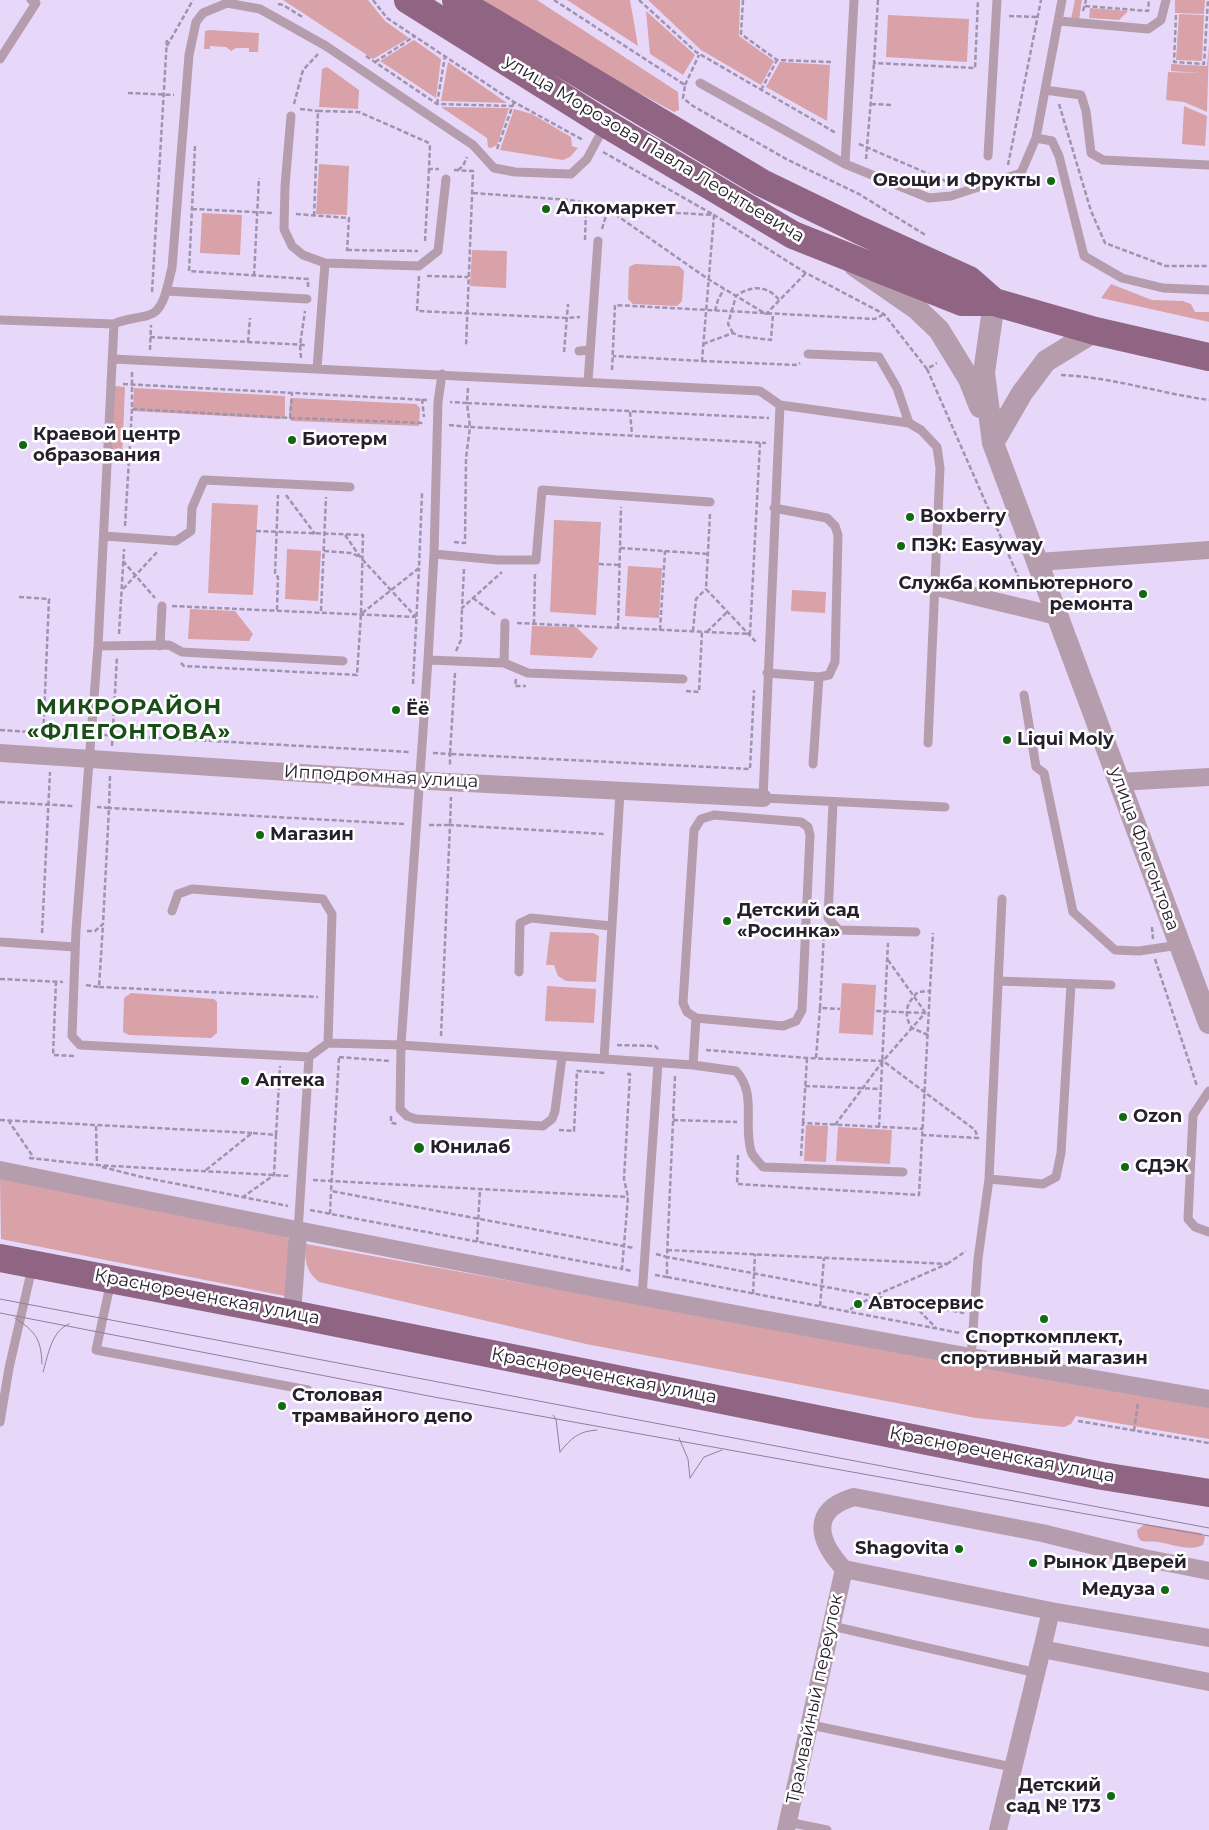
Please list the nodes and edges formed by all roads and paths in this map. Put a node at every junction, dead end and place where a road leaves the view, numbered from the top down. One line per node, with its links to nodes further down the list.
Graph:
1 (30, 0): 31 (lane)
2 (194, 0): 26 (path)
3 (372, 0): 23 (path)
4 (408, 0): 50 (main road, улица Морозова Павла Леонтьевича)
5 (456, 0): 86 (main road, улица Морозова Павла Леонтьевича)
6 (554, 0): 37 (path)
7 (639, 0): 28 (path)
8 (743, 0): 32 (path)
9 (854, 0): 56 (lane)
10 (878, 0): 35 (path)
11 (978, 0): 35 (path)
12 (997, 0): 55 (lane)
13 (1041, 0): 58 (path)
14 (1062, 0): 22 (lane)
15 (1149, 0): 19 (path)
16 (1166, 0): 22 (lane)
17 (1208, 0): 20 (path)
18 (274, 4): 21 (path)
19 (1085, 6)
20 (1176, 15)
21 (308, 21)
22 (1059, 21): 39 (lane)
23 (415, 36): 30 (path); 33 (path)
24 (167, 38): 26 (path)
25 (326, 46): 42 (lane); 48 (path); 53 (lane)
26 (166, 48): 41 (path)
27 (358, 52): 33 (path)
28 (696, 52)
29 (700, 54): 37 (path)
30 (445, 56): 43 (path); 44 (path)
31 (0, 59)
32 (777, 60): 34 (path); 38 (path)
33 (375, 62): 44 (path)
34 (832, 62)
35 (874, 63): 45 (path)
36 (700, 83): 56 (lane)
37 (685, 85): 68 (path)
38 (761, 90)
39 (1050, 91): 51 (lane); 57 (lane); 75 (path)
40 (128, 93): 41 (path)
41 (164, 94): 42 (path); 95 (path)
42 (186, 95): 82 (lane)
43 (514, 102): 47 (path); 50 (path)
44 (437, 104): 47 (path)
45 (871, 104): 46 (path); 61 (path)
46 (892, 105)
47 (513, 106): 54 (path)
48 (318, 110): 59 (path); 67 (path)
49 (291, 116): 74 (lane)
50 (600, 135): 53 (lane); 66 (path); 71 (main road, улица Морозова Павла Леонтьевича)
51 (1036, 138): 61 (lane); 81 (lane)
52 (196, 142): 77 (path)
53 (472, 145): 60 (path)
54 (497, 149)
55 (988, 156)
56 (845, 164): 61 (lane)
57 (1209, 165)
58 (1008, 168)
59 (429, 169): 60 (path); 70 (path)
60 (458, 170): 63 (path); 64 (path)
61 (864, 172)
62 (259, 178): 77 (path)
63 (446, 179): 74 (lane)
64 (473, 192): 65 (path); 78 (path)
65 (608, 209): 66 (path); 69 (path); 79 (path)
66 (714, 215): 76 (path); 79 (path)
67 (314, 216)
68 (929, 237)
69 (598, 241): 109 (lane)
70 (425, 244)
71 (816, 245): 86 (main road, улица Морозова Павла Леонтьевича); 111 (street)
72 (422, 248): 73 (path)
73 (347, 250)
74 (325, 263): 107 (lane)
75 (1209, 266)
76 (806, 273): 85 (path); 94 (path)
77 (254, 276): 84 (path)
78 (468, 278): 91 (path); 91 (path)
79 (708, 279): 80 (path); 88 (path)
80 (724, 289): 83 (path); 89 (path)
81 (1209, 290)
82 (166, 291): 84 (lane); 95 (lane)
83 (736, 296): 85 (path); 90 (path); 92 (path)
84 (307, 298): 106 (path)
85 (780, 301): 92 (path)
86 (994, 302): 101 (main road, улица Морозова Павла Леонтьевича); 147 (street, улица Флегонтова)
87 (568, 304): 98 (path)
88 (706, 311): 89 (path); 105 (path); 114 (path)
89 (715, 311): 90 (path)
90 (730, 312): 92 (path); 102 (path)
91 (467, 313): 98 (path); 108 (path)
92 (766, 314): 93 (path)
93 (773, 314): 94 (path); 102 (path)
94 (884, 314): 122 (path)
95 (151, 315): 100 (lane); 103 (path)
96 (580, 317): 98 (path)
97 (250, 318): 104 (path)
98 (567, 318): 112 (path)
99 (0, 320): 100 (lane)
100 (114, 324): 116 (lane)
101 (1095, 331): 115 (main road, улица Морозова Павла Леонтьевича); 147 (street)
102 (733, 333): 105 (path)
103 (150, 337): 104 (path); 118 (path)
104 (248, 342): 106 (path)
105 (703, 344): 119 (path)
106 (300, 345): 107 (path); 120 (path)
107 (319, 345): 121 (lane)
108 (466, 347)
109 (590, 350): 110 (lane); 127 (lane)
110 (579, 351)
111 (952, 351): 122 (path); 147 (street)
112 (564, 352)
113 (808, 354): 119 (path); 141 (lane)
114 (613, 356): 119 (path); 123 (path)
115 (1209, 357)
116 (113, 359): 117 (lane); 128 (lane)
117 (132, 360): 118 (lane); 129 (path)
118 (150, 361): 120 (lane)
119 (702, 361)
120 (302, 369): 121 (lane)
121 (317, 369): 124 (lane)
122 (927, 369): 192 (path)
123 (612, 370)
124 (442, 374): 126 (lane); 133 (lane)
125 (1059, 374): 132 (path)
126 (468, 377): 127 (lane); 135 (path)
127 (588, 382): 136 (lane)
128 (112, 384): 129 (path); 162 (lane)
129 (132, 384): 130 (path); 137 (path)
130 (292, 394): 131 (path); 139 (path)
131 (422, 399): 133 (path); 142 (path)
132 (1209, 400)
133 (438, 402): 143 (lane)
134 (448, 402): 135 (path)
135 (467, 403): 138 (path); 144 (path)
136 (780, 405): 140 (lane); 141 (lane)
137 (132, 409): 139 (path); 156 (path)
138 (630, 412): 140 (path); 145 (path)
139 (290, 418): 142 (path)
140 (778, 418): 148 (lane)
141 (908, 422): 183 (lane)
142 (425, 424): 143 (path)
143 (439, 425): 144 (path); 165 (lane)
144 (470, 427): 145 (path); 166 (path)
145 (632, 436): 146 (path)
146 (760, 443): 148 (path); 204 (path)
147 (993, 443): 178 (street, улица Флегонтова)
148 (778, 444): 155 (lane)
149 (278, 484): 150 (lane); 158 (path); 159 (path); 163 (lane)
150 (326, 486): 151 (lane); 160 (path)
151 (350, 487)
152 (422, 492): 164 (path)
153 (621, 496): 154 (lane); 167 (path); 175 (lane)
154 (710, 502): 172 (path)
155 (774, 508): 212 (lane); 213 (lane)
156 (125, 525)
157 (256, 531): 158 (path)
158 (277, 532): 159 (path); 191 (path)
159 (315, 534): 160 (path)
160 (324, 534): 161 (path); 170 (path)
161 (345, 535): 174 (path); 174 (path)
162 (104, 536): 163 (lane); 205 (lane)
163 (168, 540): 182 (path)
164 (420, 540): 165 (path); 181 (path)
165 (435, 541): 166 (path); 171 (lane)
166 (465, 543): 173 (path)
167 (619, 548): 169 (path); 180 (path)
168 (1209, 550): 178 (street)
169 (665, 551): 172 (path); 201 (path)
170 (324, 552): 174 (path); 193 (path)
171 (434, 554): 173 (lane); 208 (lane)
172 (708, 554): 184 (path)
173 (465, 556): 177 (lane); 190 (path)
174 (361, 558): 186 (path); 195 (path)
175 (536, 560): 177 (lane); 199 (path)
176 (123, 561): 182 (path)
177 (515, 561): 188 (path)
178 (1038, 562): 196 (street, улица Флегонтова)
179 (599, 564): 180 (path)
180 (619, 564): 200 (path)
181 (419, 568): 186 (path); 197 (path)
182 (136, 576): 185 (path); 189 (path)
183 (936, 587): 192 (street); 221 (lane)
184 (706, 589): 194 (path); 202 (path)
185 (122, 590)
186 (392, 590): 195 (path); 197 (path)
187 (20, 597): 218 (path)
188 (473, 598): 190 (path); 198 (path)
189 (162, 606): 191 (path); 206 (lane)
190 (462, 608): 210 (path)
191 (277, 610): 193 (path)
192 (1034, 610): 196 (street)
193 (320, 612): 195 (path)
194 (727, 612): 203 (path); 204 (path)
195 (361, 614): 197 (path)
196 (1057, 616): 232 (street, улица Флегонтова)
197 (416, 617)
198 (505, 623): 199 (path); 211 (lane)
199 (534, 624): 200 (path)
200 (618, 628): 201 (path)
201 (660, 630): 202 (path)
202 (693, 631): 203 (path)
203 (706, 632): 204 (path)
204 (750, 634): 207 (path)
205 (98, 646): 206 (lane); 227 (lane)
206 (160, 646): 209 (lane)
207 (756, 650)
208 (428, 660): 210 (lane); 231 (lane)
209 (343, 661)
210 (456, 661): 211 (lane); 226 (path)
211 (504, 663): 214 (lane)
212 (767, 673): 213 (lane); 235 (lane)
213 (819, 677): 228 (lane)
214 (683, 680)
215 (754, 690): 226 (path)
216 (1024, 695): 258 (lane)
217 (0, 730): 218 (path)
218 (43, 732): 220 (path); 222 (path)
219 (101, 735): 223 (path)
220 (85, 736)
221 (928, 742)
222 (42, 747)
223 (410, 752)
224 (0, 753): 227 (street, Ипподромная улица)
225 (434, 753): 226 (path)
226 (450, 754)
227 (90, 758): 231 (street, Ипподромная улица); 250 (lane)
228 (813, 764)
229 (50, 768): 238 (path)
230 (1209, 777): 232 (street)
231 (420, 780): 233 (street, Ипподромная улица); 243 (lane)
232 (1119, 782): 256 (street, улица Флегонтова)
233 (620, 792): 235 (street, Ипподромная улица); 248 (lane)
234 (451, 794): 243 (path)
235 (763, 798): 237 (lane)
236 (0, 802): 238 (path)
237 (833, 802): 241 (lane); 246 (lane)
238 (48, 804): 239 (path); 255 (path)
239 (81, 806)
240 (96, 807): 247 (path)
241 (945, 807)
242 (404, 824): 243 (path)
243 (417, 824): 282 (lane)
244 (1002, 899): 262 (lane)
245 (172, 911): 269 (lane)
246 (828, 918): 251 (lane); 270 (path)
247 (103, 924): 250 (path); 266 (path)
248 (611, 926): 260 (lane); 289 (lane)
249 (1152, 926): 258 (path)
250 (76, 930): 257 (lane)
251 (889, 931): 252 (lane); 259 (path)
252 (916, 932)
253 (933, 933): 267 (path)
254 (0, 942): 255 (lane)
255 (41, 945): 257 (lane)
256 (1179, 945): 258 (lane); 277 (street, улица Флегонтова)
257 (75, 947): 263 (lane)
258 (1154, 949): 297 (path)
259 (888, 960): 268 (path); 273 (path)
260 (519, 972)
261 (0, 979): 263 (path)
262 (998, 981): 264 (lane); 320 (lane)
263 (74, 984): 266 (path); 284 (lane)
264 (1071, 984): 265 (lane); 320 (lane)
265 (1111, 985)
266 (99, 986): 269 (path)
267 (930, 991): 268 (path); 275 (path)
268 (913, 996): 274 (path); 275 (path)
269 (330, 998): 280 (lane)
270 (820, 1008): 271 (path); 288 (path)
271 (840, 1009)
272 (874, 1011): 273 (path)
273 (885, 1012): 274 (path); 290 (path)
274 (906, 1012): 275 (path); 278 (path)
275 (927, 1013): 278 (path); 279 (path)
276 (696, 1018): 276 (lane); 283 (lane)
277 (1209, 1023)
278 (912, 1028): 279 (path); 290 (path)
279 (928, 1035): 296 (path)
280 (328, 1043): 281 (lane); 285 (lane)
281 (340, 1044): 282 (lane); 322 (path)
282 (401, 1045): 286 (lane); 286 (lane)
283 (694, 1050): 287 (path); 292 (lane)
284 (281, 1056): 285 (lane); 308 (path)
285 (309, 1057): 327 (lane)
286 (562, 1057): 289 (lane)
287 (807, 1058): 288 (path); 293 (path)
288 (816, 1058): 290 (path)
289 (604, 1059): 291 (lane)
290 (883, 1061): 294 (path); 295 (path); 296 (path)
291 (658, 1063): 292 (lane); 349 (lane)
292 (693, 1065): 314 (lane)
293 (805, 1086): 294 (path); 301 (path)
294 (862, 1089): 295 (path); 302 (path)
295 (882, 1089): 304 (path)
296 (925, 1094): 305 (path); 309 (path)
297 (1207, 1094): 331 (lane)
298 (0, 1120): 299 (path)
299 (8, 1120): 303 (path); 312 (path)
300 (673, 1120): 306 (path)
301 (803, 1123): 302 (path); 314 (path)
302 (835, 1125): 304 (path)
303 (96, 1126): 307 (path); 313 (path)
304 (879, 1127): 305 (path)
305 (923, 1129): 309 (path)
306 (739, 1131)
307 (252, 1133): 308 (path); 316 (path)
308 (276, 1135): 318 (path)
309 (922, 1135): 310 (path)
310 (738, 1148)
311 (25, 1157): 312 (path)
312 (34, 1158): 313 (path)
313 (95, 1165): 316 (path); 325 (path)
314 (800, 1168): 317 (lane)
315 (0, 1170): 330 (street)
316 (205, 1171): 318 (path)
317 (903, 1172)
318 (274, 1175): 319 (path); 325 (path)
319 (286, 1176)
320 (989, 1179): 333 (lane)
321 (312, 1180): 322 (path)
322 (332, 1181): 323 (path); 324 (path)
323 (480, 1189): 326 (path); 329 (path)
324 (331, 1191): 328 (path); 329 (path)
325 (242, 1197): 327 (path)
326 (628, 1197)
327 (300, 1208): 328 (path); 330 (lane)
328 (330, 1214): 332 (path)
329 (478, 1220): 332 (path); 334 (path)
330 (298, 1232): 349 (street); 353 (street)
331 (1209, 1232)
332 (477, 1242): 341 (path)
333 (980, 1242): 339 (path); 354 (lane)
334 (634, 1248)
335 (667, 1250): 336 (path)
336 (755, 1254): 338 (path); 342 (path)
337 (0, 1258): 340 (main road, Краснореченская улица)
338 (824, 1258): 339 (path); 346 (path)
339 (947, 1264): 348 (path)
340 (33, 1265): 345 (main road, Краснореченская улица); 362 (lane)
341 (622, 1269)
342 (754, 1274): 344 (path); 346 (path); 347 (path)
343 (653, 1275): 344 (path)
344 (667, 1277): 347 (path)
345 (112, 1278): 353 (main road, Краснореченская улица); 359 (lane)
346 (822, 1286): 348 (path); 351 (path)
347 (754, 1294): 351 (path)
348 (874, 1296): 350 (path); 352 (path)
349 (642, 1297): 357 (street)
350 (913, 1304): 354 (path); 355 (path)
351 (820, 1306): 352 (path)
352 (847, 1311): 355 (path)
353 (292, 1314): 365 (main road, Краснореченская улица)
354 (975, 1314): 356 (lane)
355 (936, 1328): 356 (path)
356 (974, 1335): 357 (lane)
357 (972, 1358): 358 (street)
358 (1140, 1387): 360 (street); 363 (path)
359 (308, 1390)
360 (1209, 1399)
361 (1078, 1421): 363 (path)
362 (0, 1422)
363 (1134, 1431): 364 (path)
364 (1209, 1443)
365 (1209, 1493)
366 (844, 1569): 367 (street); 368 (street); 369 (street, Трамвайный переулок)
367 (1209, 1571)
368 (1050, 1611): 370 (street); 371 (street)
369 (832, 1626): 372 (lane); 374 (street, Трамвайный переулок)
370 (1209, 1638)
371 (1042, 1649): 372 (street); 373 (street)
372 (1037, 1673): 375 (street)
373 (1209, 1682)
374 (811, 1725): 375 (lane); 376 (street, Трамвайный переулок)
375 (1012, 1767): 378 (street)
376 (787, 1826): 377 (lane)
377 (827, 1830)
378 (998, 1830)

